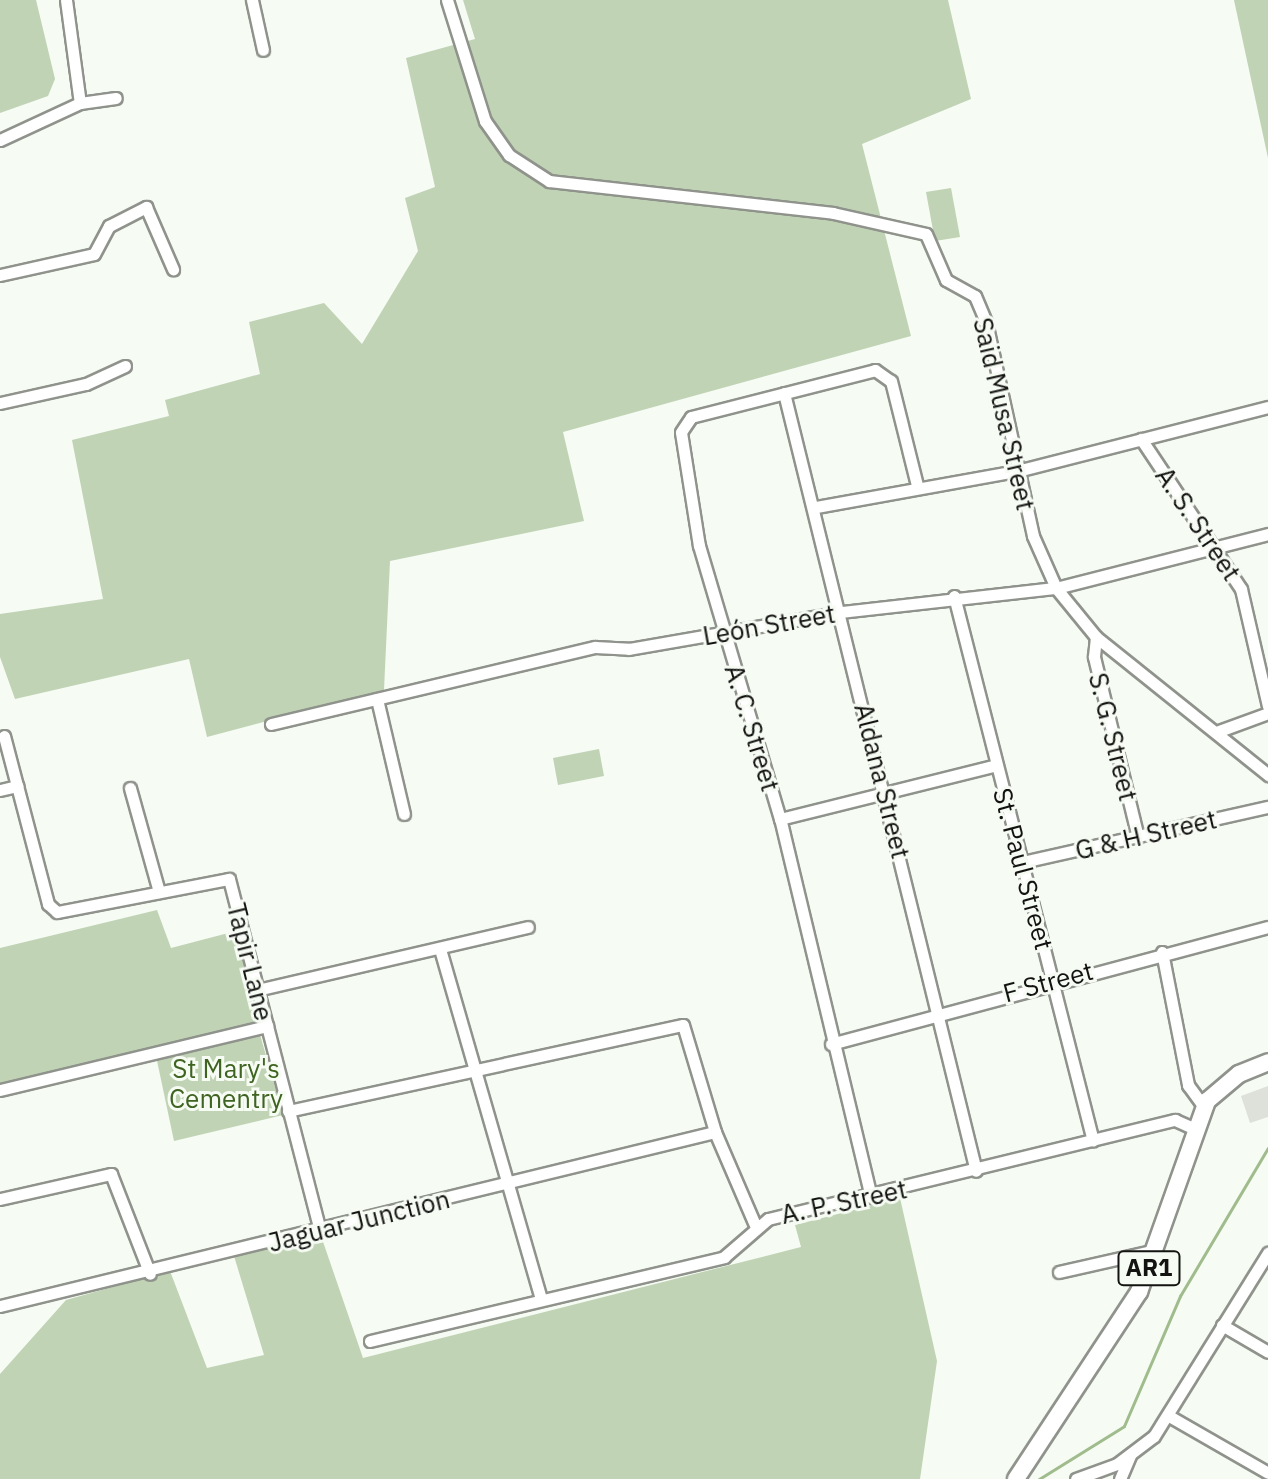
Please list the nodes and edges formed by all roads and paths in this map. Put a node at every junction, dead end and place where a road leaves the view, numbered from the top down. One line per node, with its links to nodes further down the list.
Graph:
1 (66, 0): 6 (street)
2 (252, 0): 4 (street)
3 (447, 0): 15 (street, Said Musa Street)
4 (263, 50)
5 (116, 98): 6 (street)
6 (80, 103): 7 (street)
7 (0, 140)
8 (173, 269): 9 (street)
9 (0, 275)
10 (125, 366): 12 (street)
11 (784, 393): 16 (street, A. C. Street); 17 (street, Aldana Street); 23 (street, A. C. Street)
12 (0, 403)
13 (1268, 407): 14 (street)
14 (1141, 439): 15 (street); 19 (street, A. S. Street)
15 (1017, 471): 16 (street); 20 (street, Said Musa Street)
16 (917, 485): 17 (street)
17 (816, 507): 22 (street, Aldana Street)
18 (1268, 534): 19 (street, León Street)
19 (1211, 546): 20 (street, León Street); 26 (street, A. S. Street)
20 (1056, 588): 21 (street, León Street); 24 (street, Said Musa Street)
21 (954, 596): 22 (street, León Street); 31 (street, St. Paul Street)
22 (841, 612): 23 (street, León Street); 36 (street, Aldana Street)
23 (724, 634): 25 (street, León Street); 39 (street, A. C. Street)
24 (1096, 637): 29 (street, Said Musa Street); 40 (street, S. G. Street)
25 (377, 699): 28 (street, León Street); 38 (street)
26 (1268, 706)
27 (1268, 713): 29 (street)
28 (271, 724)
29 (1219, 731): 32 (street, Said Musa Street)
30 (4, 736): 33 (street)
31 (996, 765): 36 (street); 41 (street, St. Paul Street)
32 (1268, 775)
33 (18, 786): 35 (street); 42 (street)
34 (130, 788): 42 (street)
35 (0, 790)
36 (884, 790): 39 (street); 50 (street, Aldana Street)
37 (1268, 807): 40 (street, G & H Street)
38 (404, 814)
39 (780, 819): 52 (street, A. C. Street)
40 (1138, 837): 41 (street, G & H Street)
41 (1023, 862): 48 (street, St. Paul Street)
42 (159, 892): 49 (street, Tapir Lane)
43 (528, 927): 46 (street)
44 (1265, 928): 45 (street); 47 (street, F Street)
45 (1268, 943)
46 (440, 949): 49 (street); 54 (street)
47 (1162, 952): 48 (street, F Street); 56 (street)
48 (1052, 980): 50 (street, F Street); 60 (street, St. Paul Street)
49 (257, 990): 51 (street, Tapir Lane)
50 (939, 1012): 52 (street, F Street); 61 (street, Aldana Street)
51 (267, 1026): 55 (street); 57 (street, Tapir Lane)
52 (831, 1044): 63 (street, A. C. Street)
53 (1268, 1062): 56 (highway, AR1)
54 (470, 1070): 57 (street); 59 (street); 62 (street)
55 (0, 1090)
56 (1204, 1107): 58 (highway, AR1)
57 (288, 1111): 66 (street, Tapir Lane)
58 (1193, 1128): 60 (street, A. P. Street); 67 (highway, AR1)
59 (715, 1132): 62 (street, Jaguar Junction); 65 (street)
60 (1093, 1141): 61 (street, A. P. Street)
61 (976, 1171): 63 (street, A. P. Street)
62 (504, 1185): 66 (street, Jaguar Junction); 71 (street)
63 (871, 1197): 65 (street, A. P. Street)
64 (0, 1199): 70 (street)
65 (755, 1225): 71 (street, A. P. Street)
66 (320, 1232): 70 (street, Jaguar Junction)
67 (1156, 1250): 69 (street); 79 (highway, AR1)
68 (1268, 1253): 73 (street)
69 (1059, 1272)
70 (150, 1274): 72 (street, Jaguar Junction)
71 (540, 1296): 74 (street, A. P. Street)
72 (1, 1307)
73 (1222, 1325): 75 (street); 76 (street)
74 (370, 1341)
75 (1268, 1352)
76 (1169, 1416): 77 (street); 78 (street)
77 (1130, 1455): 80 (street); 81 (street)
78 (1268, 1473)
79 (1016, 1479)
80 (1076, 1479)
81 (1120, 1479)

